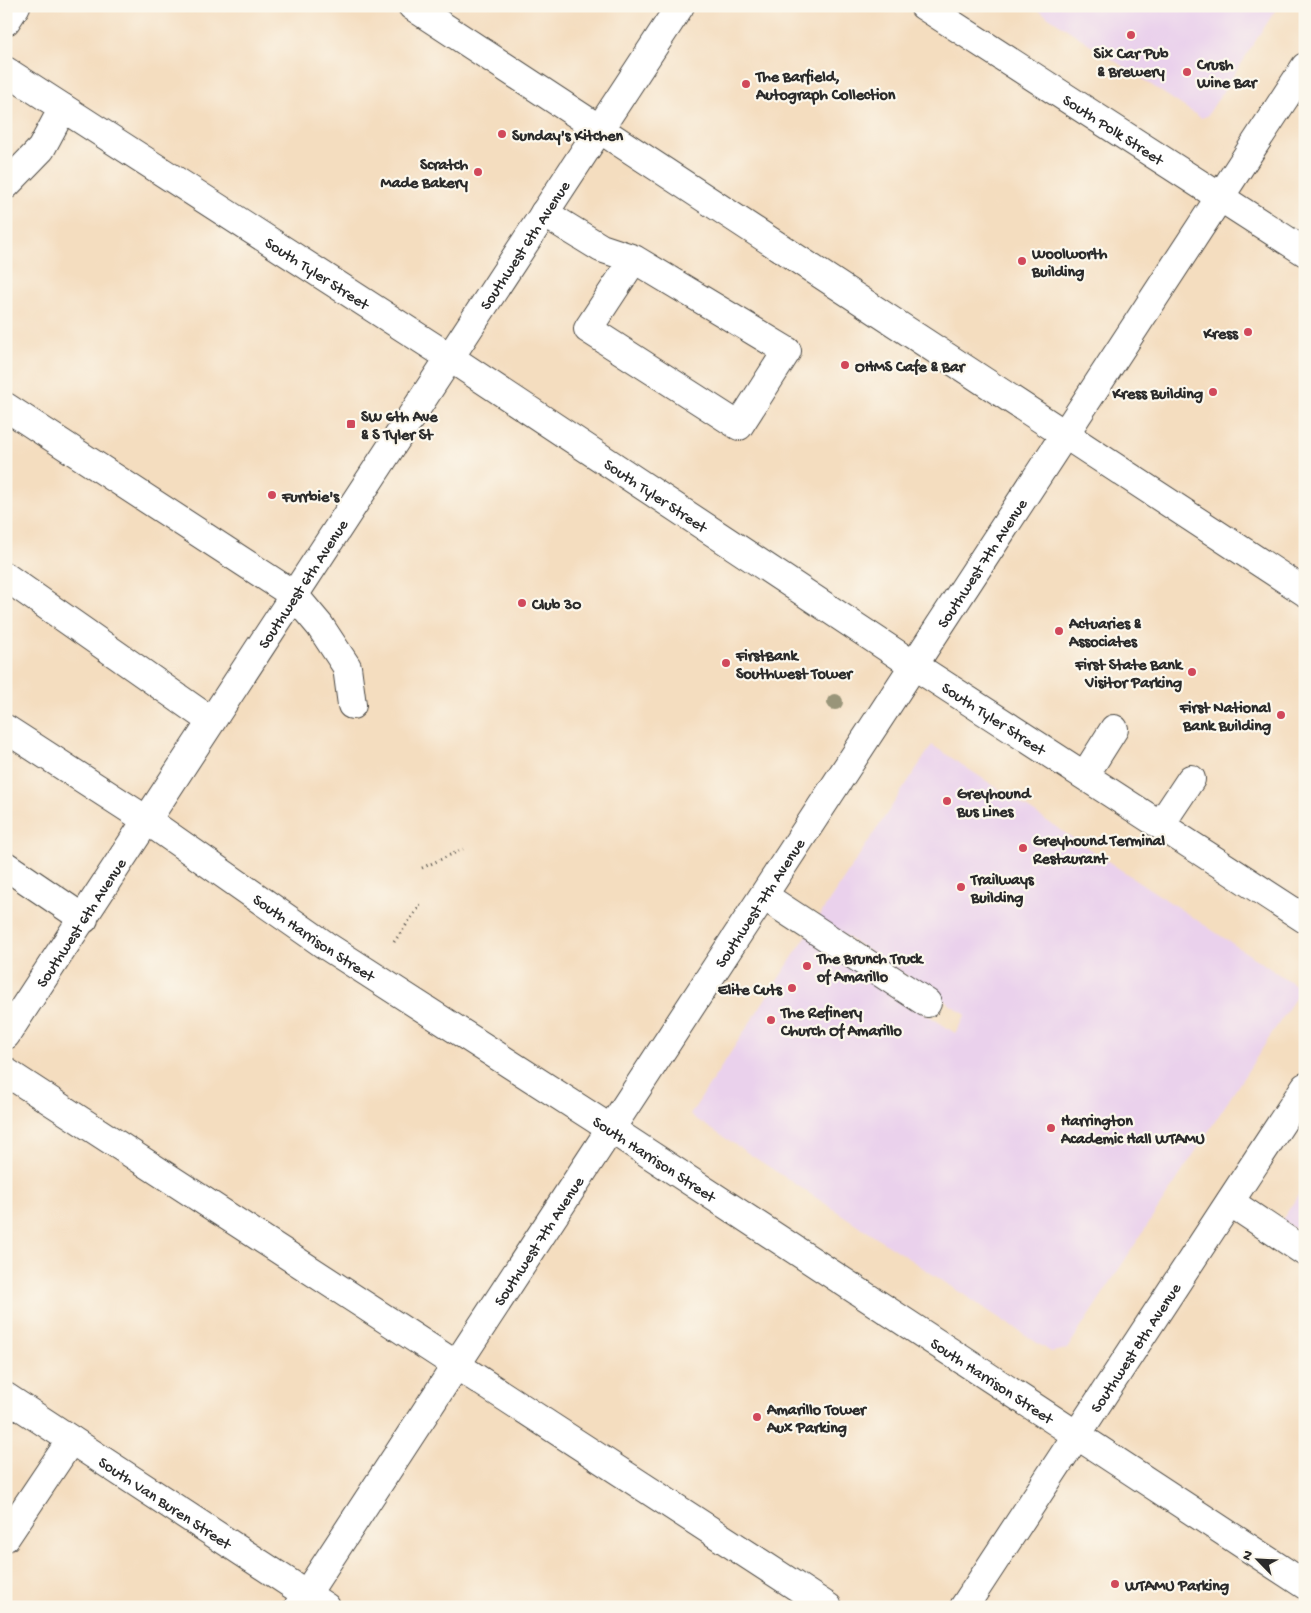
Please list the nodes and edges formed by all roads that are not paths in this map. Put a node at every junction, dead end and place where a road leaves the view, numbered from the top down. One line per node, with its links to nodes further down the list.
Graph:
1 (16, 6): 5 (main road)
2 (412, 6): 9 (main road)
3 (680, 6): 9 (main road, Southwest 6th Avenue)
4 (924, 6): 11 (main road, South Polk Street)
5 (6, 21)
6 (1305, 67): 11 (main road, Southwest 7th Avenue)
7 (6, 71): 8 (main road, South Tyler Street)
8 (63, 108): 10 (main road); 15 (main road, South Tyler Street)
9 (599, 130): 12 (main road, Southwest 6th Avenue); 17 (main road)
10 (6, 185)
11 (1219, 196): 13 (main road, South Polk Street); 17 (main road, Southwest 7th Avenue)
12 (544, 213): 14 (main road); 15 (main road, Southwest 6th Avenue)
13 (1305, 252)
14 (634, 260): 14 (main road)
15 (449, 357): 20 (main road, Southwest 6th Avenue); 21 (main road, South Tyler Street)
16 (6, 407): 20 (main road)
17 (1064, 435): 19 (main road); 21 (main road, Southwest 7th Avenue)
18 (6, 577): 23 (main road)
19 (1305, 592)
20 (294, 595): 22 (main road); 23 (main road, Southwest 6th Avenue)
21 (915, 666): 26 (main road, South Tyler Street); 31 (main road, Southwest 7th Avenue)
22 (352, 705)
23 (211, 721): 28 (main road, Southwest 6th Avenue)
24 (1114, 729): 26 (main road)
25 (6, 730): 28 (main road, South Harrison Street)
26 (1085, 775): 29 (main road, South Tyler Street)
27 (1190, 778): 29 (main road)
28 (148, 821): 32 (main road, Southwest 6th Avenue); 38 (main road, South Harrison Street)
29 (1161, 824): 33 (main road, South Tyler Street)
30 (6, 866): 32 (main road)
31 (764, 896): 34 (main road); 38 (main road, Southwest 7th Avenue)
32 (84, 918): 35 (main road, Southwest 6th Avenue)
33 (1305, 919)
34 (927, 1003)
35 (6, 1035)
36 (6, 1072): 41 (main road)
37 (1305, 1087): 39 (main road, Southwest 8th Avenue)
38 (611, 1129): 41 (main road, Southwest 7th Avenue); 43 (main road, South Harrison Street)
39 (1230, 1202): 40 (main road); 43 (main road, Southwest 8th Avenue)
40 (1305, 1252)
41 (456, 1365): 47 (main road, Southwest 7th Avenue); 48 (main road)
42 (6, 1397): 44 (main road, South Van Buren Street)
43 (1076, 1435): 46 (main road, South Harrison Street); 49 (main road, Southwest 8th Avenue)
44 (71, 1440): 45 (main road); 47 (main road, South Van Buren Street)
45 (6, 1538)
46 (1305, 1584)
47 (310, 1603)
48 (828, 1607)
49 (964, 1607)

